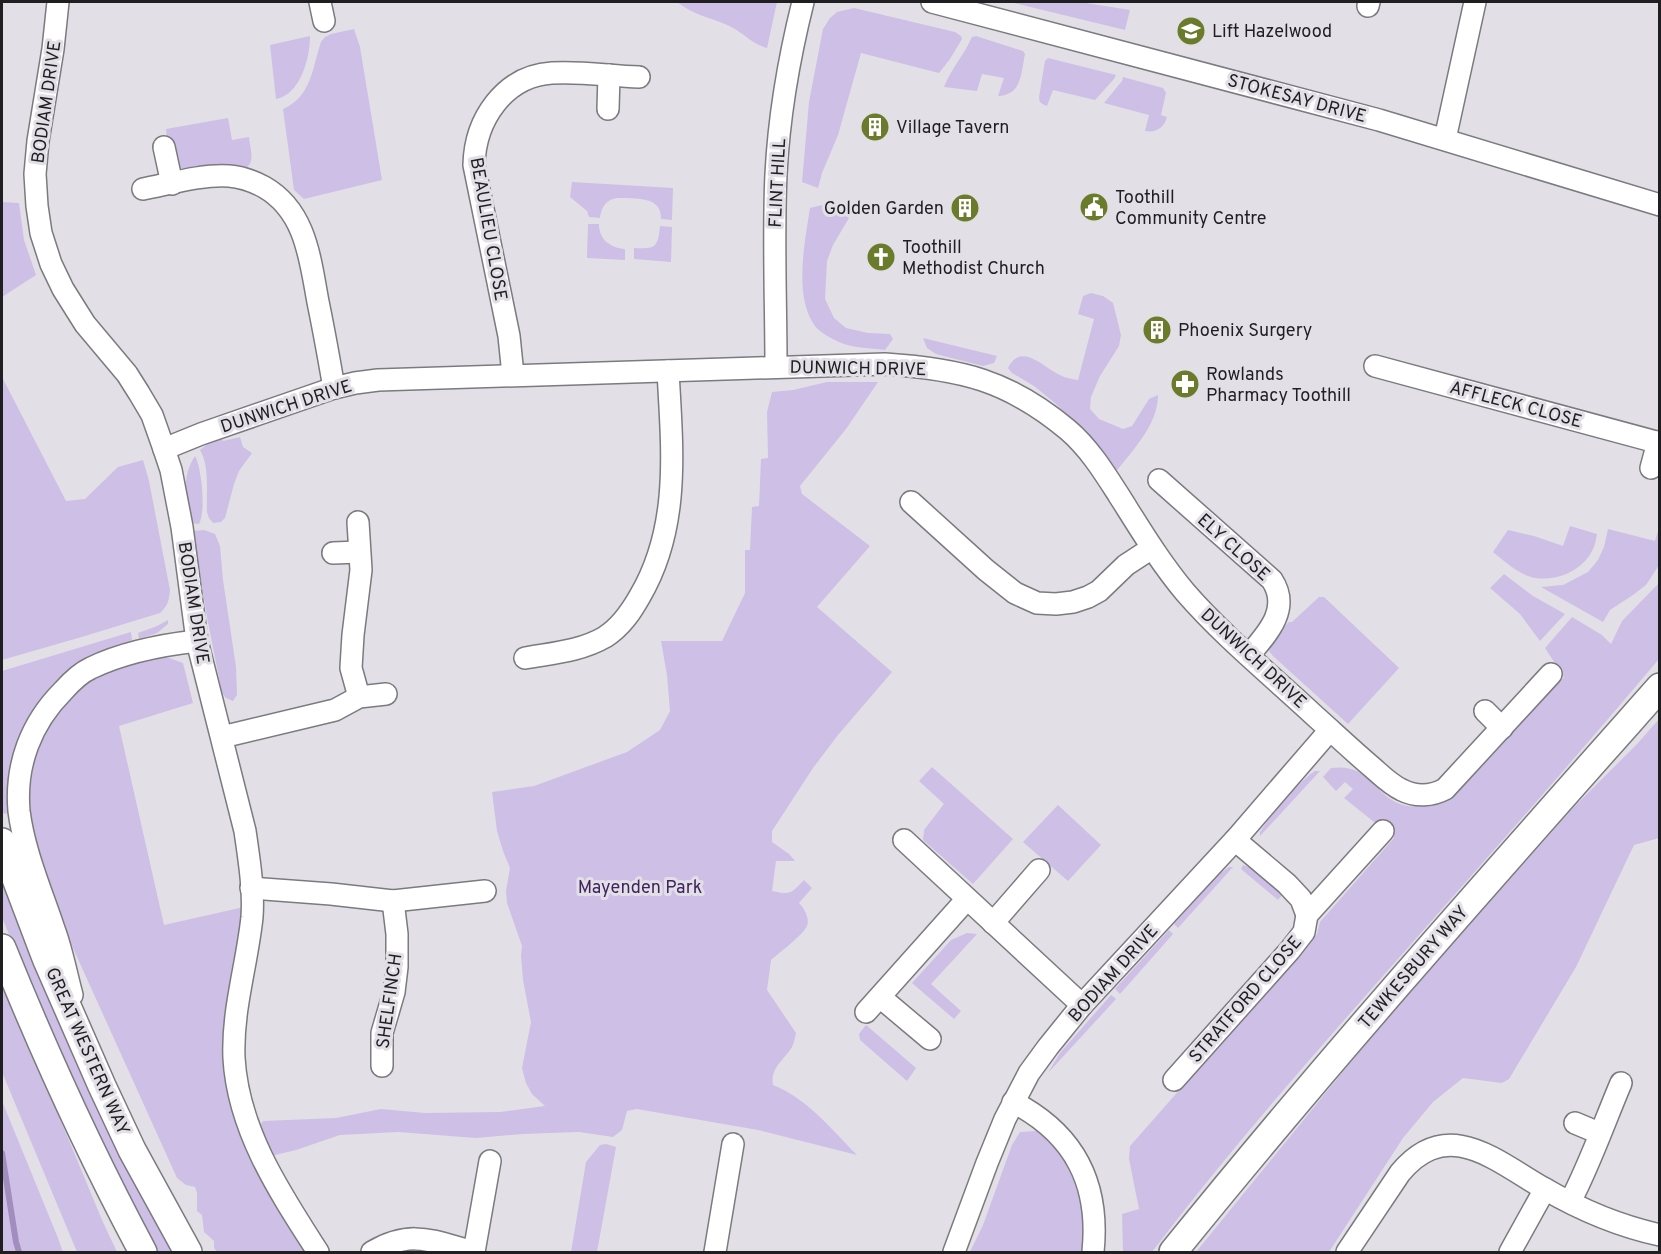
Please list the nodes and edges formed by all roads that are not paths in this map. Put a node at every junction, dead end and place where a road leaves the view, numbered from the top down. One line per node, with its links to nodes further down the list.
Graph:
1 (58, 2): 19 (street, BODIAM DRIVE)
2 (802, 2): 14 (street, FLINT HILL)
3 (932, 2): 8 (street, STOKESAY DRIVE)
4 (1475, 2): 8 (street)
5 (609, 75): 6 (street, BEAULIEU CLOSE); 7 (street); 16 (street, BEAULIEU CLOSE)
6 (639, 77)
7 (608, 109)
8 (1445, 139): 12 (street, STOKESAY DRIVE)
9 (164, 147): 10 (street)
10 (172, 184): 11 (street); 17 (street)
11 (143, 189)
12 (1659, 205)
13 (1375, 366): 18 (street, AFFLECK CLOSE)
14 (776, 367): 15 (street, DUNWICH DRIVE); 24 (street, DUNWICH DRIVE)
15 (668, 371): 16 (street, DUNWICH DRIVE); 29 (street)
16 (513, 375): 17 (street, DUNWICH DRIVE)
17 (334, 388): 19 (street, DUNWICH DRIVE)
18 (1659, 443): 20 (street, AFFLECK CLOSE)
19 (164, 449): 27 (street, BODIAM DRIVE)
20 (1651, 468)
21 (1159, 480): 28 (street, ELY CLOSE)
22 (910, 502): 24 (street)
23 (358, 522): 25 (street)
24 (1152, 548): 28 (street, DUNWICH DRIVE)
25 (359, 552): 26 (street); 33 (street)
26 (333, 553)
27 (197, 641): 37 (street, BODIAM DRIVE); 52 (street)
28 (1249, 655): 36 (street, DUNWICH DRIVE)
29 (525, 658)
30 (1551, 674): 35 (street, DUNWICH DRIVE)
31 (1659, 687): 72 (main road, TEWKESBURY WAY)
32 (386, 694): 33 (street)
33 (359, 698): 37 (street)
34 (1485, 711): 35 (street)
35 (1502, 728): 36 (street, DUNWICH DRIVE)
36 (1330, 730): 40 (street, BODIAM DRIVE)
37 (222, 737): 43 (street, BODIAM DRIVE)
38 (1383, 831): 47 (street, STRATFORD CLOSE)
39 (904, 840): 45 (street)
40 (1235, 840): 47 (street, STRATFORD CLOSE); 50 (street, BODIAM DRIVE)
41 (2, 842): 52 (main road, GREAT WESTERN WAY)
42 (1039, 870): 48 (street)
43 (251, 888): 46 (street); 66 (street, BODIAM DRIVE)
44 (485, 891): 46 (street)
45 (967, 899): 48 (street); 51 (street)
46 (393, 901): 53 (street, SHELFINCH)
47 (1307, 915): 54 (street, STRATFORD CLOSE)
48 (993, 923): 50 (street)
49 (2, 948): 64 (main road)
50 (1082, 1005): 56 (street, BODIAM DRIVE)
51 (930, 1038)
52 (87, 1049): 65 (main road, GREAT WESTERN WAY)
53 (382, 1066)
54 (1174, 1080)
55 (1621, 1083): 58 (street)
56 (1013, 1102): 70 (street, BODIAM DRIVE); 71 (street)
57 (1575, 1123): 58 (street)
58 (1599, 1133): 62 (street)
59 (733, 1144): 69 (street)
60 (490, 1161): 68 (street)
61 (1545, 1190): 62 (street); 73 (street); 74 (street)
62 (1570, 1202): 63 (street)
63 (1659, 1235)
64 (143, 1252)
65 (188, 1252)
66 (318, 1252)
67 (372, 1252): 68 (street)
68 (474, 1252)
69 (715, 1252)
70 (954, 1252)
71 (1093, 1252)
72 (1173, 1252)
73 (1347, 1252)
74 (1510, 1252)

